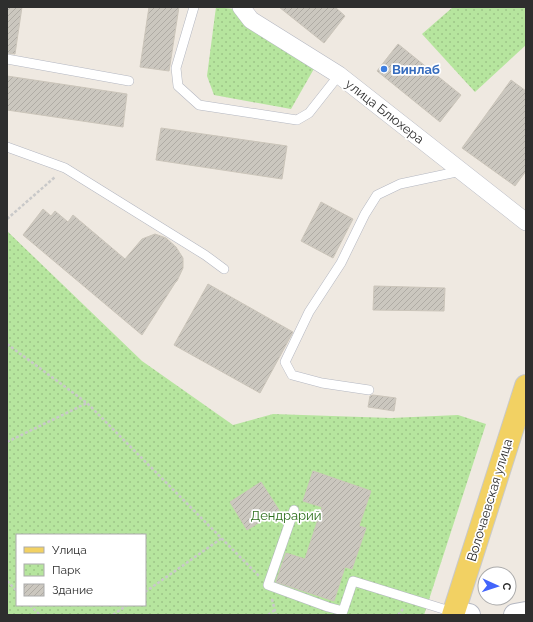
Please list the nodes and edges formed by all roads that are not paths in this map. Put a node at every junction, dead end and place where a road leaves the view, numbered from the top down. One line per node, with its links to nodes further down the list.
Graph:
1 (193, 7): 4 (lane)
2 (241, 7): 4 (street, улица Блюхера)
3 (7, 59): 5 (lane)
4 (339, 75): 7 (street, улица Блюхера)
5 (129, 81)
6 (7, 147): 9 (lane)
7 (461, 171): 8 (street, улица Блюхера); 11 (lane)
8 (526, 222)
9 (224, 269)
10 (526, 386): 14 (main road, Волочаевская улица)
11 (369, 390)
12 (294, 510): 14 (lane)
13 (526, 613): 15 (main road)
14 (458, 614)
15 (515, 615)

